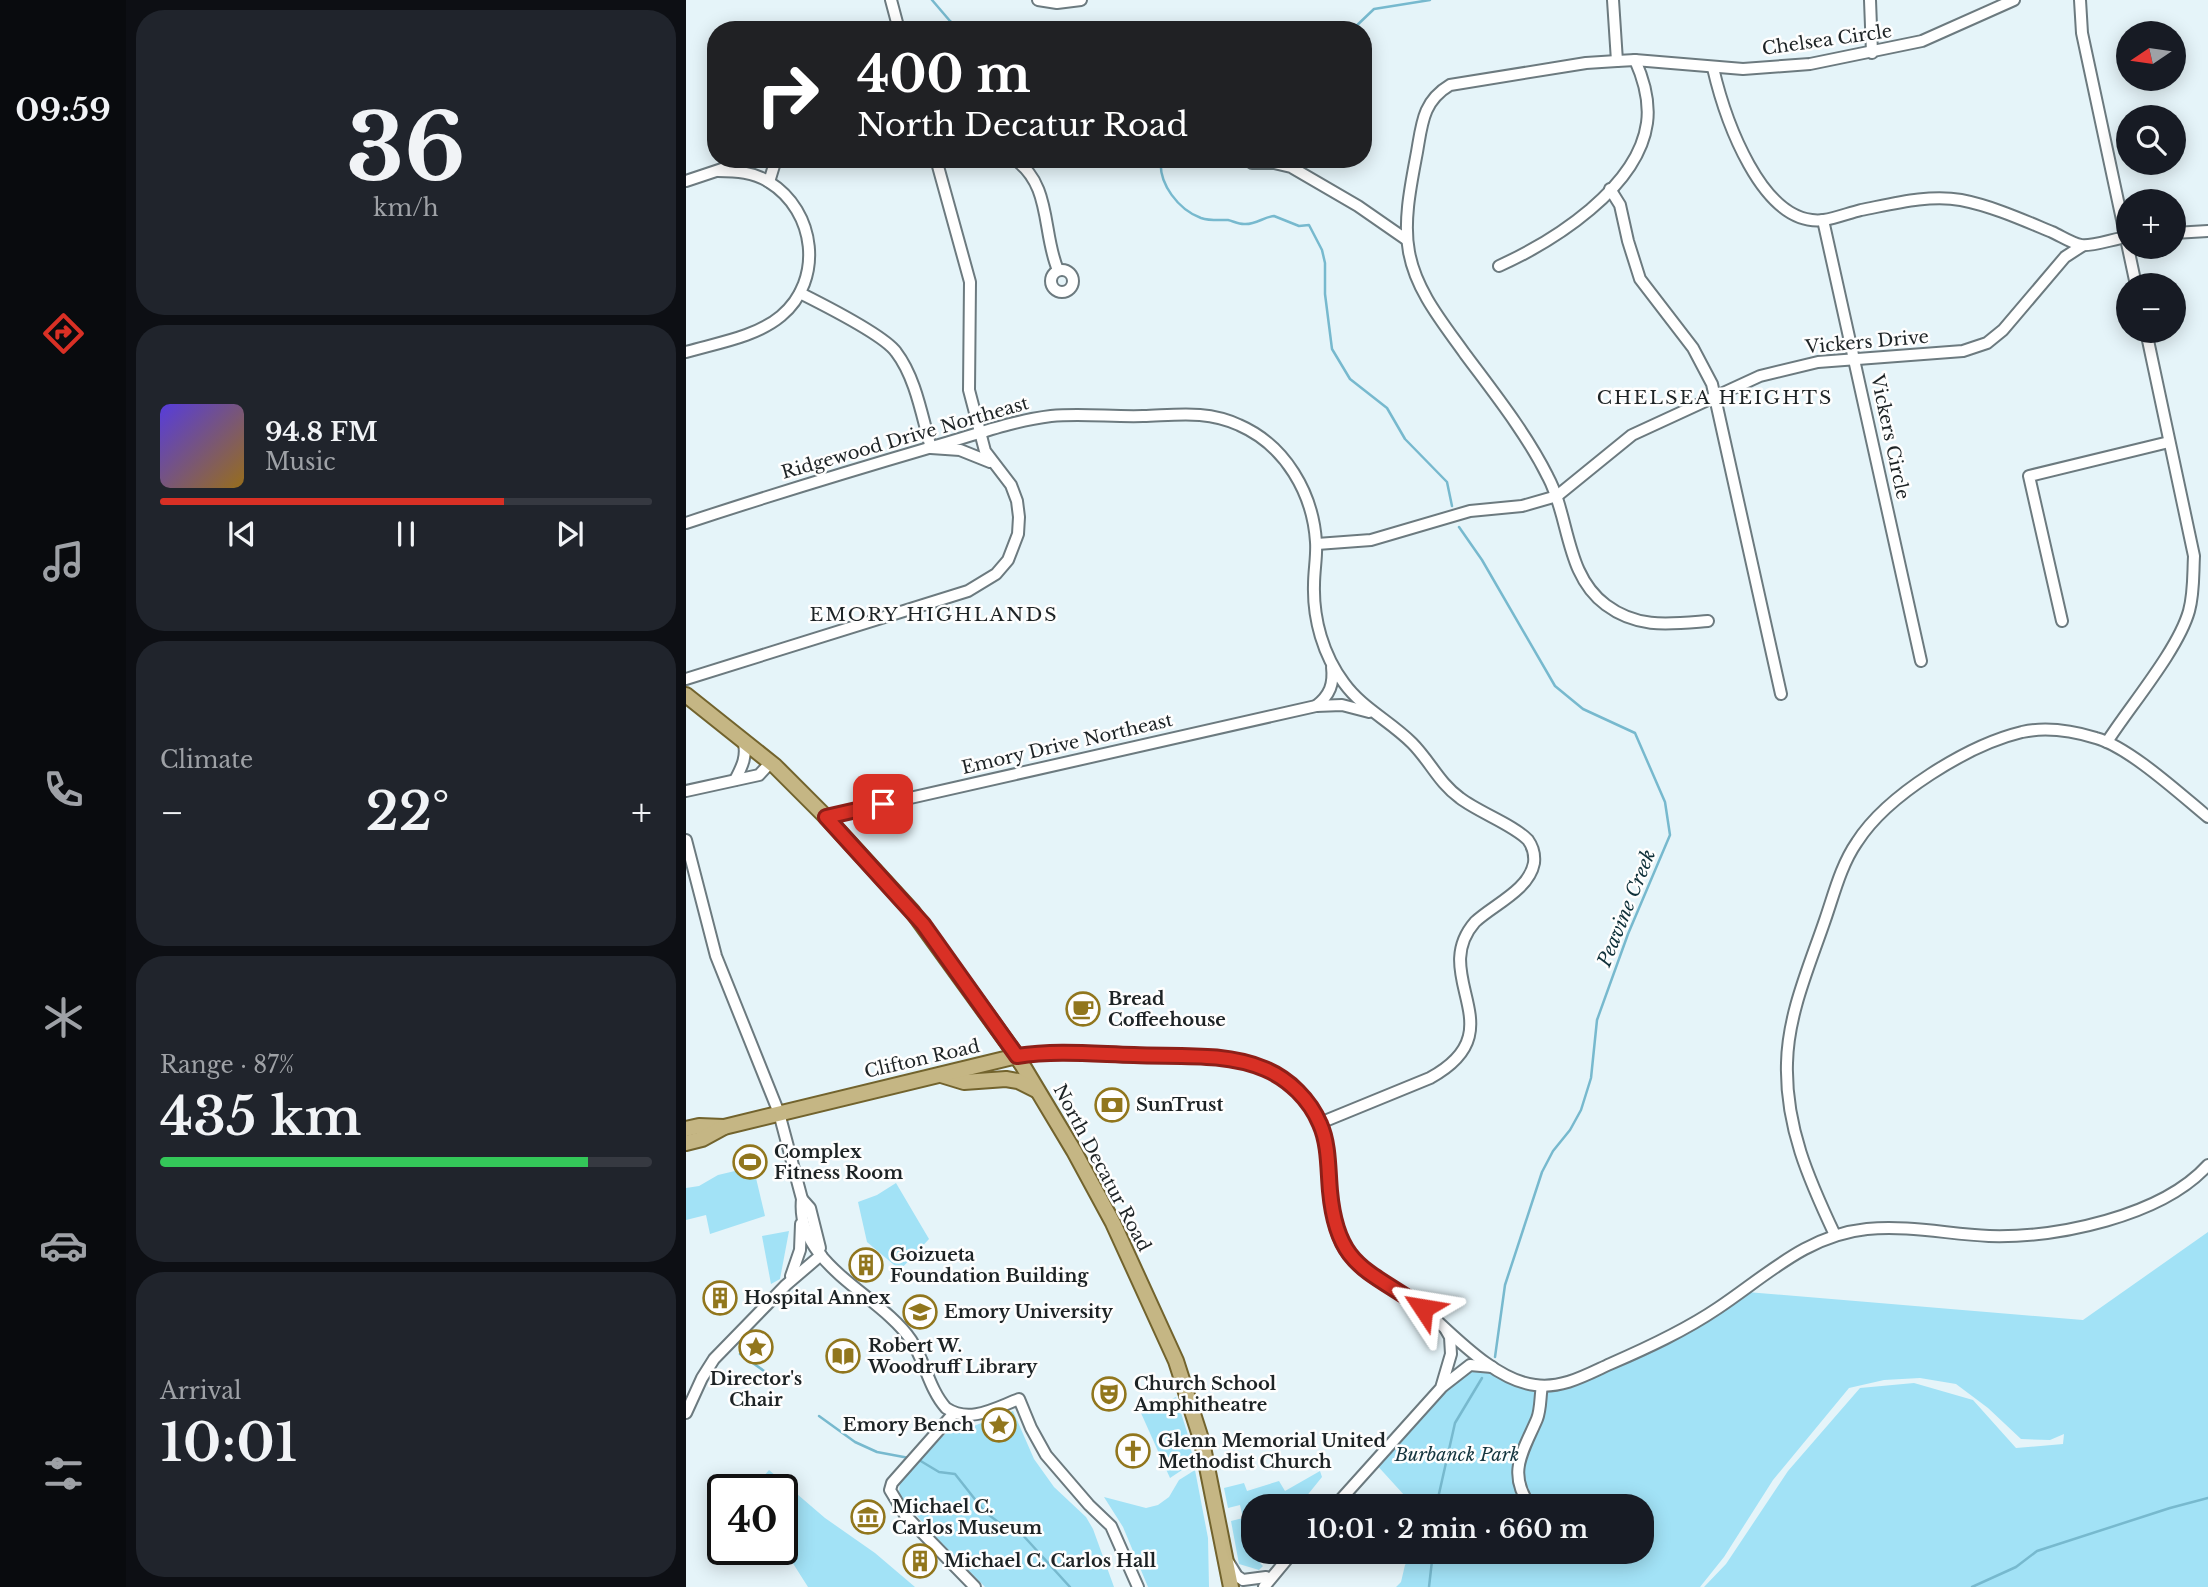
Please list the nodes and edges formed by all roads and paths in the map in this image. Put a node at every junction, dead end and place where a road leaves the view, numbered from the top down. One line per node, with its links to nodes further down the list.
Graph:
1 (891, 0): 8 (street)
2 (1038, 0): 3 (street)
3 (1081, 0)
4 (1613, 0): 11 (street)
5 (1870, 0): 9 (street)
6 (2014, 0): 9 (street, Chelsea Circle)
7 (2080, 0): 22 (street)
8 (897, 21)
9 (1872, 53): 12 (street, Chelsea Circle)
10 (1635, 60): 11 (street, Chelsea Circle); 12 (street, Chelsea Circle); 21 (street)
11 (1617, 61): 27 (street, Chelsea Circle)
12 (1713, 68): 23 (street)
13 (726, 168): 18 (street)
14 (773, 168): 20 (street)
15 (939, 168): 36 (street)
16 (1024, 168): 30 (street)
17 (1293, 168): 27 (street)
18 (718, 171): 19 (street); 20 (street)
19 (686, 181)
20 (769, 182): 31 (street)
21 (1610, 189): 29 (street); 35 (street)
22 (2116, 191)
23 (1823, 220): 28 (street); 34 (street, Vickers Circle)
24 (2208, 231): 25 (street)
25 (2186, 232)
26 (2116, 239): 28 (street)
27 (1407, 240): 40 (street, Chelsea Circle)
28 (2082, 246): 34 (street, Vickers Drive)
29 (1499, 267)
30 (1058, 270)
31 (800, 293): 33 (street); 38 (street)
32 (2149, 343): 37 (street)
33 (686, 352)
34 (1855, 359): 35 (street, Vickers Drive); 45 (street, Vickers Circle)
35 (1715, 395): 40 (street, Vickers Drive); 48 (street)
36 (981, 433): 38 (street, Ridgewood Drive Northeast); 39 (street); 42 (street, Ridgewood Drive Northeast)
37 (2169, 442): 44 (street); 53 (street)
38 (932, 448): 39 (street); 41 (street, Ridgewood Drive Northeast)
39 (993, 463): 47 (street)
40 (1557, 496): 42 (street, Vickers Drive); 43 (street, Chelsea Circle)
41 (686, 523)
42 (1317, 544): 46 (street, Ridgewood Drive Northeast)
43 (1708, 621)
44 (2062, 621)
45 (1921, 661)
46 (1332, 665): 50 (street); 51 (street, Ridgewood Drive Northeast)
47 (686, 679)
48 (1781, 694)
49 (686, 695): 52 (main road, North Decatur Road)
50 (1316, 706): 51 (street, Emory Drive Northeast); 57 (street, Emory Drive Northeast)
51 (1381, 718): 66 (street, Ridgewood Drive Northeast)
52 (742, 738): 54 (main road, North Decatur Road); 55 (street)
53 (2107, 741): 58 (street); 72 (street)
54 (771, 762): 55 (street); 57 (main road, North Decatur Road)
55 (735, 780): 56 (street)
56 (686, 792)
57 (826, 817): 60 (main road, North Decatur Road)
58 (2208, 817)
59 (686, 840): 65 (street)
60 (1017, 1056): 61 (main road, Clifton Road); 64 (main road, North Decatur Road); 66 (street)
61 (998, 1061): 62 (main road); 63 (main road, Clifton Road)
62 (940, 1075): 63 (main road); 64 (main road)
63 (902, 1083): 65 (main road)
64 (1038, 1091): 83 (main road, North Decatur Road)
65 (785, 1112): 67 (main road); 71 (street)
66 (1320, 1123): 75 (street)
67 (724, 1127): 68 (main road); 69 (main road)
68 (686, 1129)
69 (686, 1143)
70 (2208, 1165): 72 (street)
71 (801, 1204): 73 (street); 74 (street)
72 (1835, 1235): 77 (street)
73 (821, 1255): 74 (street); 80 (street)
74 (786, 1285): 79 (street)
75 (1446, 1330): 76 (street); 78 (street)
76 (1493, 1367): 77 (street); 78 (street)
77 (1542, 1385): 82 (street)
78 (1441, 1388): 81 (street)
79 (686, 1413)
80 (954, 1413): 88 (street); 89 (street)
81 (1346, 1494)
82 (1524, 1494)
83 (1220, 1530): 84 (main road); 87 (main road)
84 (1225, 1555): 86 (street); 87 (main road)
85 (1282, 1564): 86 (street)
86 (1265, 1582): 90 (street)
87 (1223, 1586)
88 (975, 1587)
89 (1138, 1587)
90 (1256, 1587)

